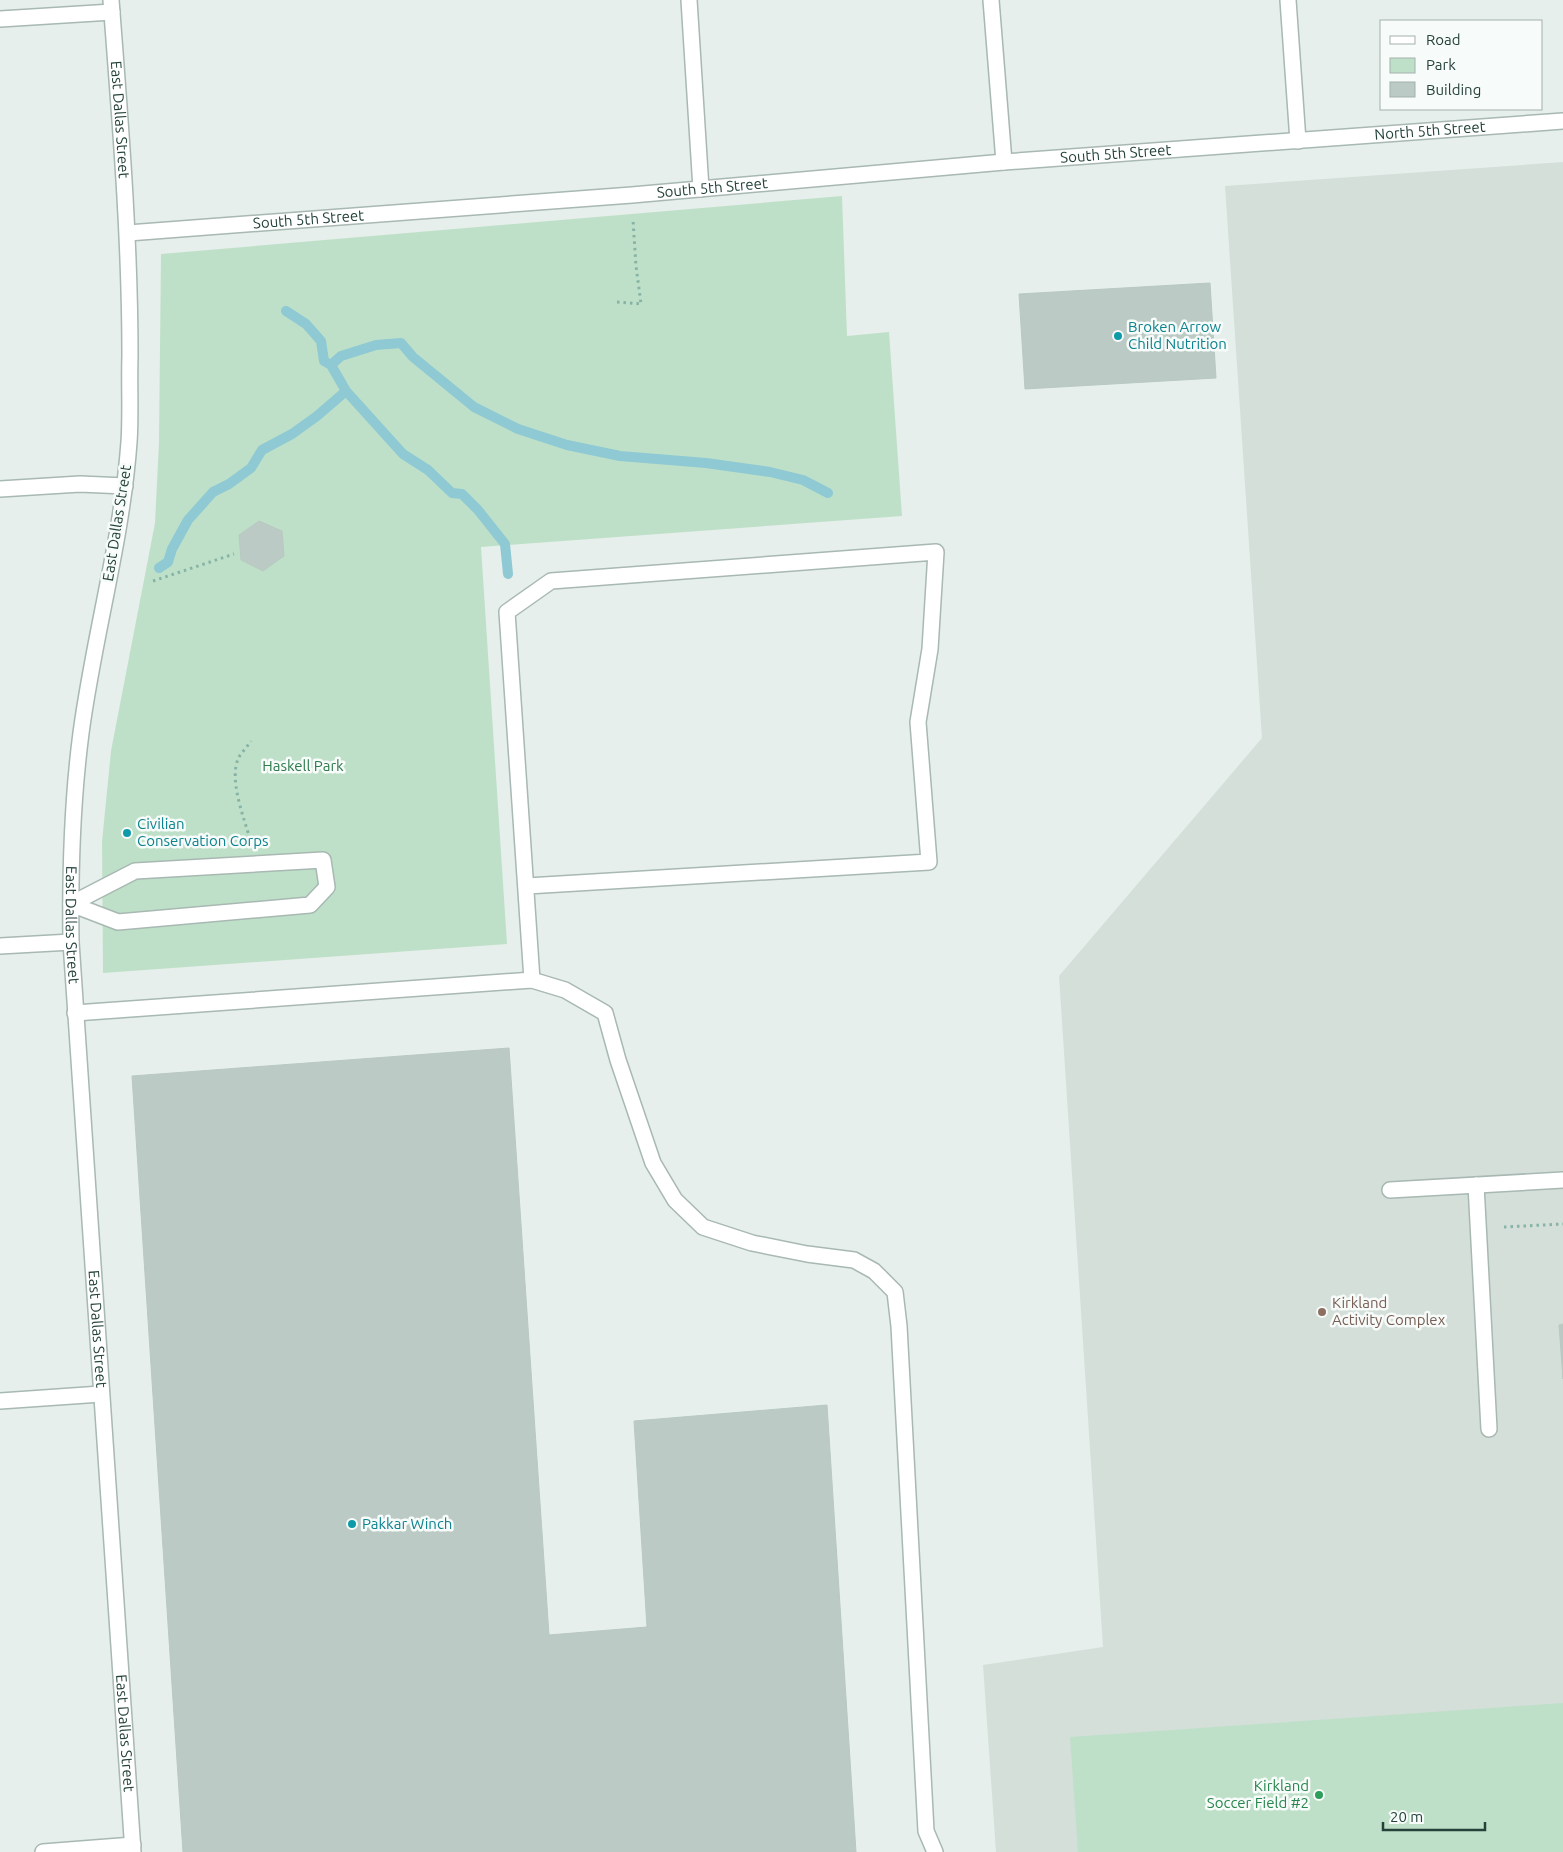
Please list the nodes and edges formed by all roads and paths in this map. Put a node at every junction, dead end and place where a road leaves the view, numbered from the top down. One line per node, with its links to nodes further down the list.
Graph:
1 (689, 0): 9 (street)
2 (991, 0): 8 (street)
3 (1288, 0): 7 (street)
4 (112, 6): 5 (street); 11 (street, East Dallas Street)
5 (0, 19)
6 (1563, 121): 7 (street, North 5th Street)
7 (1298, 141): 8 (street, South 5th Street)
8 (1004, 162): 9 (street, South 5th Street)
9 (701, 189): 10 (street, South 5th Street)
10 (632, 195): 11 (street, South 5th Street); 12 (path)
11 (128, 233): 13 (street, East Dallas Street)
12 (617, 302)
13 (125, 486): 14 (street); 20 (street, East Dallas Street)
14 (0, 489)
15 (234, 554): 16 (path)
16 (153, 581)
17 (251, 741): 18 (path)
18 (256, 864): 20 (street); 20 (street)
19 (527, 886): 19 (street); 23 (street)
20 (70, 904): 21 (street, East Dallas Street)
21 (71, 942): 22 (street); 24 (street, East Dallas Street)
22 (0, 946)
23 (532, 980): 24 (street); 35 (street)
24 (75, 1013): 30 (street, East Dallas Street)
25 (1563, 1180): 26 (street)
26 (1476, 1185): 27 (street); 29 (street)
27 (1390, 1190)
28 (1563, 1224): 29 (path)
29 (1477, 1228): 32 (street)
30 (101, 1394): 31 (street); 33 (street, East Dallas Street)
31 (0, 1401)
32 (1489, 1429)
33 (133, 1848): 34 (street)
34 (44, 1852)
35 (935, 1852)

